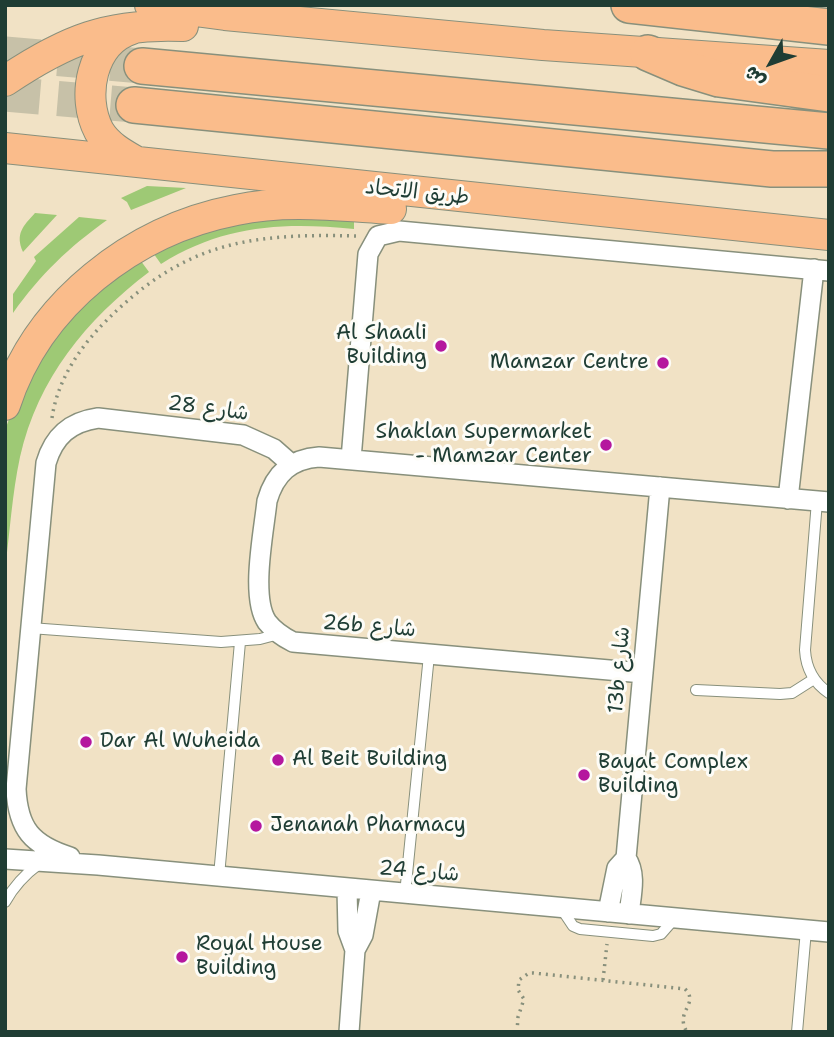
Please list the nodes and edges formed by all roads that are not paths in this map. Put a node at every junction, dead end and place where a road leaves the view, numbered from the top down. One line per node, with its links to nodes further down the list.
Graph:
1 (262, 5): 4 (main road)
2 (629, 5): 5 (highway)
3 (149, 15): 4 (main road); 9 (main road); 14 (main road)
4 (298, 22): 6 (main road)
5 (829, 27)
6 (648, 53): 7 (main road); 10 (highway)
7 (829, 65)
8 (142, 66): 12 (highway)
9 (5, 81)
10 (829, 94)
11 (134, 105): 15 (highway)
12 (829, 131)
13 (5, 148): 14 (main road, طريق الاتحاد)
14 (137, 163): 18 (main road, طريق الاتحاد)
15 (772, 169): 16 (highway); 17 (highway)
16 (829, 169)
17 (829, 183)
18 (573, 209): 19 (main road, طريق الاتحاد); 21 (main road)
19 (829, 235)
20 (821, 270): 22 (street); 25 (street)
21 (5, 405)
22 (351, 459): 23 (street); 24 (street)
23 (290, 464): 27 (street, شارع 28); 28 (street)
24 (660, 487): 25 (street); 31 (street, 13b شارع)
25 (789, 499): 26 (street)
26 (823, 502): 32 (lane)
27 (30, 628): 29 (lane); 38 (street)
28 (279, 634): 29 (lane); 30 (street, 26b شارع)
29 (240, 642): 39 (lane)
30 (429, 655): 31 (street, 26b شارع); 42 (lane)
31 (643, 673): 35 (street, 13b شارع)
32 (814, 679): 33 (lane); 34 (lane)
33 (696, 690)
34 (829, 694)
35 (626, 858): 45 (street, 13b شارع); 46 (street, 13b شارع)
36 (5, 859): 37 (street, شارع 24)
37 (43, 862): 38 (street, شارع 24); 43 (lane)
38 (98, 865): 39 (street, شارع 24)
39 (219, 876): 40 (street, شارع 24)
40 (347, 889): 41 (street, شارع 24); 50 (street)
41 (371, 891): 42 (street, شارع 24); 50 (street)
42 (405, 894): 44 (street, شارع 24)
43 (5, 902)
44 (561, 908): 45 (street, شارع 24); 47 (lane)
45 (608, 912): 46 (street, شارع 24)
46 (629, 914): 47 (street, شارع 24)
47 (675, 918): 48 (street, شارع 24)
48 (806, 930): 49 (street, شارع 24); 52 (lane)
49 (829, 932)
50 (355, 950): 51 (street)
51 (349, 1032)
52 (797, 1032)

